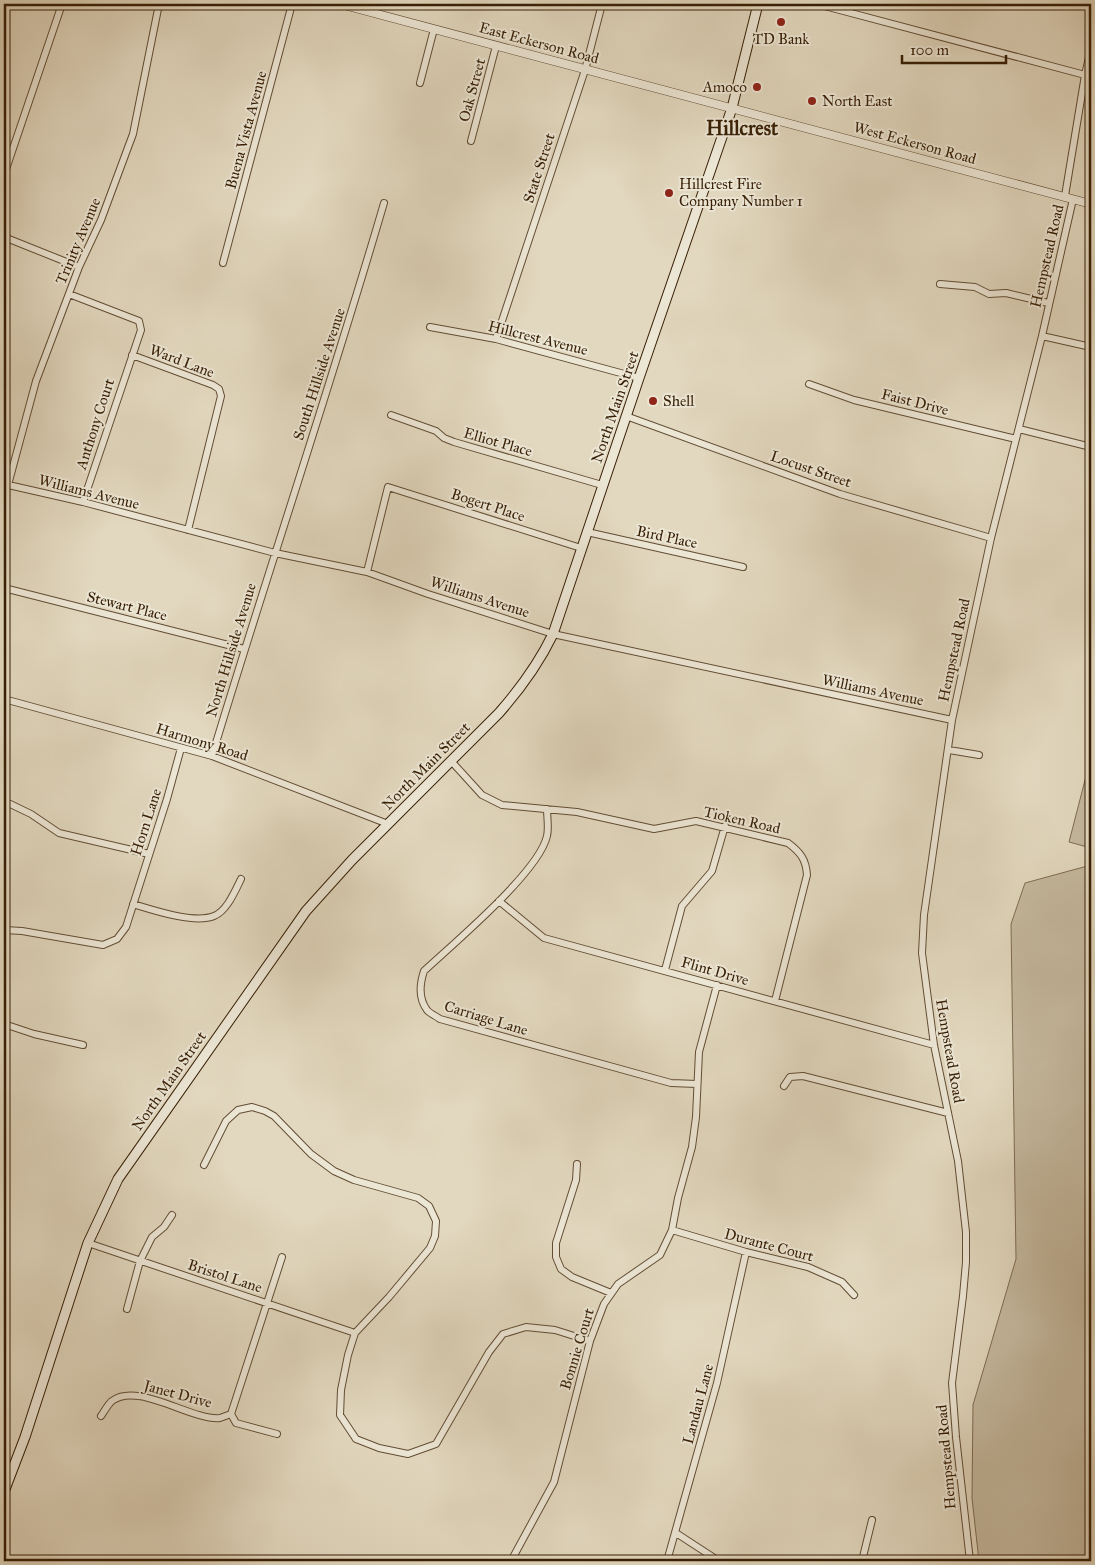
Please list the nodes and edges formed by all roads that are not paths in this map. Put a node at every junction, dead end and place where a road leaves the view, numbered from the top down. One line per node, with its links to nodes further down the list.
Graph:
1 (62, 4): 16 (street)
2 (159, 4): 22 (street, Trinity Avenue)
3 (292, 4): 21 (street, Buena Vista Avenue)
4 (340, 4): 8 (street, East Eckerson Road)
5 (602, 4): 11 (street, State Street)
6 (758, 4): 14 (main road, North Main Street)
7 (817, 4): 12 (street)
8 (434, 29): 9 (street, East Eckerson Road); 13 (street)
9 (496, 46): 11 (street, East Eckerson Road); 15 (street, Oak Street)
10 (1091, 48): 12 (street, Hempstead Road)
11 (585, 70): 14 (street, East Eckerson Road); 28 (street, State Street)
12 (1085, 75): 17 (street, Hempstead Road)
13 (420, 83)
14 (732, 108): 17 (street, West Eckerson Road); 31 (main road, North Main Street)
15 (471, 141)
16 (4, 175)
17 (1069, 198): 19 (street, West Eckerson Road); 25 (street, Hempstead Road)
18 (384, 203): 45 (street, South Hillside Avenue)
19 (1091, 204)
20 (4, 236): 22 (street)
21 (223, 263)
22 (79, 267): 24 (street, Trinity Avenue)
23 (940, 284): 25 (street)
24 (69, 294): 30 (street, Ward Lane); 38 (street, Trinity Avenue)
25 (1048, 303): 27 (street, Hempstead Road)
26 (430, 327): 28 (street, Hillcrest Avenue)
27 (1042, 336): 29 (street); 35 (street, Hempstead Road)
28 (496, 339): 31 (street, Hillcrest Avenue)
29 (1091, 348)
30 (132, 355): 40 (street, Anthony Court); 41 (street, Ward Lane)
31 (639, 378): 34 (main road, North Main Street)
32 (809, 384): 36 (street, Faist Drive)
33 (391, 415): 39 (street, Elliot Place)
34 (626, 416): 39 (main road, North Main Street); 43 (street, Locust Street)
35 (1018, 429): 36 (street, Hempstead Road); 37 (street)
36 (1016, 439): 43 (street, Hempstead Road)
37 (1091, 447)
38 (6, 485): 40 (street, Williams Avenue)
39 (602, 485): 42 (main road, North Main Street)
40 (83, 502): 41 (street, Williams Avenue)
41 (188, 530): 45 (street, Williams Avenue)
42 (587, 532): 44 (main road, North Main Street); 46 (street, Bird Place)
43 (991, 538): 52 (street, Hempstead Road)
44 (581, 548): 47 (street, Bogert Place); 49 (main road, North Main Street)
45 (274, 552): 47 (street, Williams Avenue); 50 (street, North Hillside Avenue)
46 (742, 567)
47 (367, 572): 49 (street, Williams Avenue)
48 (4, 588): 50 (street, Stewart Place)
49 (553, 634): 52 (street, Williams Avenue); 57 (main road, North Main Street)
50 (244, 649): 56 (street, North Hillside Avenue)
51 (4, 699): 53 (street, Harmony Road)
52 (952, 720): 54 (street, Hempstead Road)
53 (181, 748): 56 (street, Harmony Road); 62 (street, Horn Lane)
54 (949, 750): 55 (street); 72 (street, Hempstead Road)
55 (979, 755)
56 (212, 756): 60 (street, Harmony Road)
57 (452, 762): 59 (street, Tioken Road); 60 (main road, North Main Street)
58 (4, 801): 62 (street)
59 (547, 809): 61 (street, Tioken Road); 64 (street, Carriage Lane)
60 (388, 824): 80 (main road, North Main Street)
61 (725, 826): 67 (street); 69 (street, Tioken Road)
62 (149, 854): 65 (street, Horn Lane)
63 (241, 879): 65 (street)
64 (499, 901): 67 (street, Flint Drive); 73 (street, Carriage Lane)
65 (133, 904): 66 (street, Horn Lane)
66 (4, 930)
67 (665, 970): 68 (street, Flint Drive)
68 (717, 985): 69 (street, Flint Drive); 73 (street, Bonnie Court)
69 (775, 1001): 72 (street, Flint Drive)
70 (4, 1024): 71 (street)
71 (83, 1045)
72 (934, 1045): 75 (street, Hempstead Road)
73 (697, 1084): 79 (street, Bonnie Court)
74 (784, 1086): 75 (street, Hempstead Road)
75 (948, 1113): 101 (street, Hempstead Road)
76 (577, 1164): 84 (street)
77 (204, 1165): 88 (street)
78 (172, 1215): 83 (street)
79 (672, 1230): 81 (street, Durante Court); 84 (street, Bonnie Court)
80 (88, 1243): 83 (street, Bristol Lane); 93 (main road, North Main Street)
81 (746, 1252): 85 (street, Durante Court); 96 (street, Landau Lane)
82 (282, 1257): 86 (street, Janet Drive)
83 (140, 1261): 86 (street, Bristol Lane); 87 (street)
84 (612, 1293): 89 (street, Bonnie Court)
85 (854, 1295)
86 (266, 1303): 88 (street, Bristol Lane); 90 (street, Janet Drive)
87 (127, 1308)
88 (355, 1333): 89 (street)
89 (590, 1340): 97 (street, Bonnie Court)
90 (231, 1414): 91 (street, Janet Drive); 92 (street)
91 (101, 1416)
92 (277, 1434)
93 (6, 1479): 94 (main road, North Main Street)
94 (4, 1492)
95 (872, 1520): 100 (street)
96 (676, 1533): 98 (street, Landau Lane); 99 (street)
97 (511, 1561)
98 (667, 1561)
99 (719, 1561)
100 (862, 1561)
101 (970, 1561)

